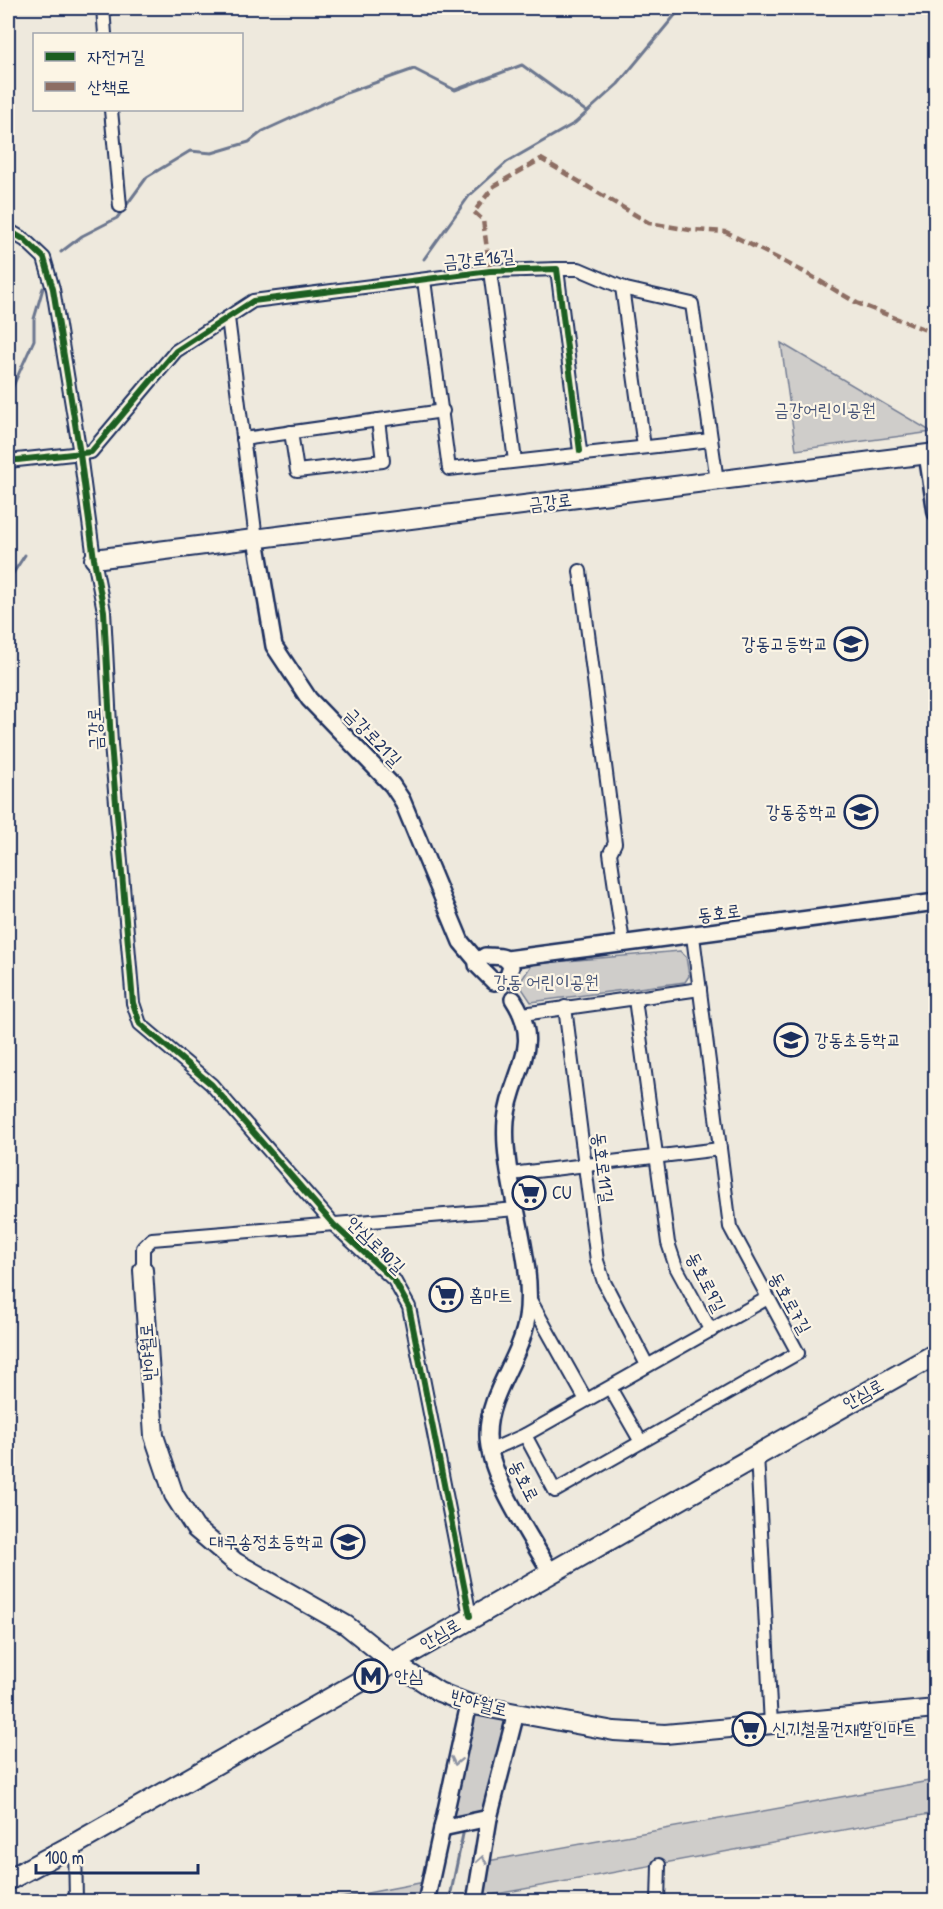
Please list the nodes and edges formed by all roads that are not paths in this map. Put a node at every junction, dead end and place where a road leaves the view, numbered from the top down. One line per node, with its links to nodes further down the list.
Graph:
1 (103, 8): 2 (street)
2 (105, 33)
3 (111, 111): 4 (street)
4 (120, 206)
5 (8, 230): 18 (street, 금강로)
6 (557, 269): 7 (street, 금강로16길); 9 (street, 금강로16길); 17 (street)
7 (490, 271): 8 (street, 금강로16길); 21 (street, 금강로16길)
8 (424, 280): 10 (street, 금강로16길); 11 (street, 금강로16길)
9 (622, 287): 15 (street, 금강로16길); 16 (street)
10 (228, 318): 14 (street); 18 (street)
11 (443, 411): 12 (street); 21 (street, 금강로16길)
12 (378, 420): 13 (street); 13 (street)
13 (291, 432): 14 (street)
14 (243, 439): 24 (street)
15 (711, 440): 16 (street, 금강로16길); 22 (street, 금강로16길)
16 (644, 447): 21 (street, 금강로16길)
17 (580, 451)
18 (80, 454): 20 (street); 25 (street, 금강로)
19 (931, 454): 22 (main road, 금강로); 23 (street)
20 (8, 461)
21 (515, 461)
22 (717, 481): 24 (main road, 금강로)
23 (936, 513)
24 (256, 539): 25 (main road, 금강로); 31 (street, 금강로21길)
25 (94, 559): 35 (street, 금강로)
26 (580, 571): 29 (street)
27 (936, 903): 28 (street, 동호로)
28 (693, 936): 29 (street, 동호로); 33 (street, 동호로7길)
29 (623, 943): 30 (street, 동호로)
30 (507, 959): 31 (street, 동호로); 32 (street)
31 (477, 961): 32 (street, 금강로21길)
32 (500, 980): 37 (street, 동호로)
33 (700, 989): 34 (street); 38 (street, 동호로7길)
34 (635, 999): 36 (street); 39 (street, 동호로9길)
35 (133, 1003): 43 (street, 안심로90길)
36 (565, 1007): 37 (street); 40 (street, 동호로11길)
37 (522, 1014): 41 (street, 동호로)
38 (720, 1149): 39 (street); 46 (street, 동호로7길)
39 (654, 1156): 40 (street); 47 (street, 동호로9길)
40 (585, 1166): 41 (street); 49 (street, 동호로11길)
41 (511, 1174): 42 (street, 동호로)
42 (517, 1209): 43 (street); 45 (street, 동호로)
43 (334, 1226): 44 (street); 57 (street, 안심로90길)
44 (142, 1270): 58 (main road, 반야월로)
45 (529, 1298): 51 (street, 동호로); 54 (street, 동호로)
46 (766, 1299): 47 (street); 53 (street, 동호로7길)
47 (711, 1331): 49 (street, 동호로9길)
48 (936, 1353): 55 (main road, 안심로)
49 (647, 1365): 50 (street, 동호로9길)
50 (610, 1388): 51 (street, 동호로9길); 53 (street)
51 (586, 1401): 52 (street, 동호로9길)
52 (525, 1435): 53 (street, 동호로7길); 54 (street, 동호로9길)
53 (641, 1442)
54 (489, 1451): 56 (street, 동호로)
55 (757, 1454): 56 (main road, 안심로); 62 (street)
56 (551, 1573): 57 (main road, 안심로)
57 (470, 1616): 58 (main road, 안심로)
58 (392, 1662): 59 (main road, 반야월로); 65 (main road, 안심로)
59 (469, 1704): 61 (main road, 반야월로); 64 (street, one-way to 64)
60 (936, 1709): 62 (main road, 반야월로)
61 (516, 1713): 62 (main road, 반야월로); 63 (street)
62 (771, 1725)
63 (489, 1818): 64 (street); 70 (street, one-way to 63)
64 (442, 1828): 69 (street)
65 (75, 1844): 67 (main road, 안심로); 68 (street)
66 (659, 1864): 71 (street)
67 (8, 1880)
68 (76, 1902)
69 (426, 1902)
70 (475, 1902)
71 (658, 1902)

